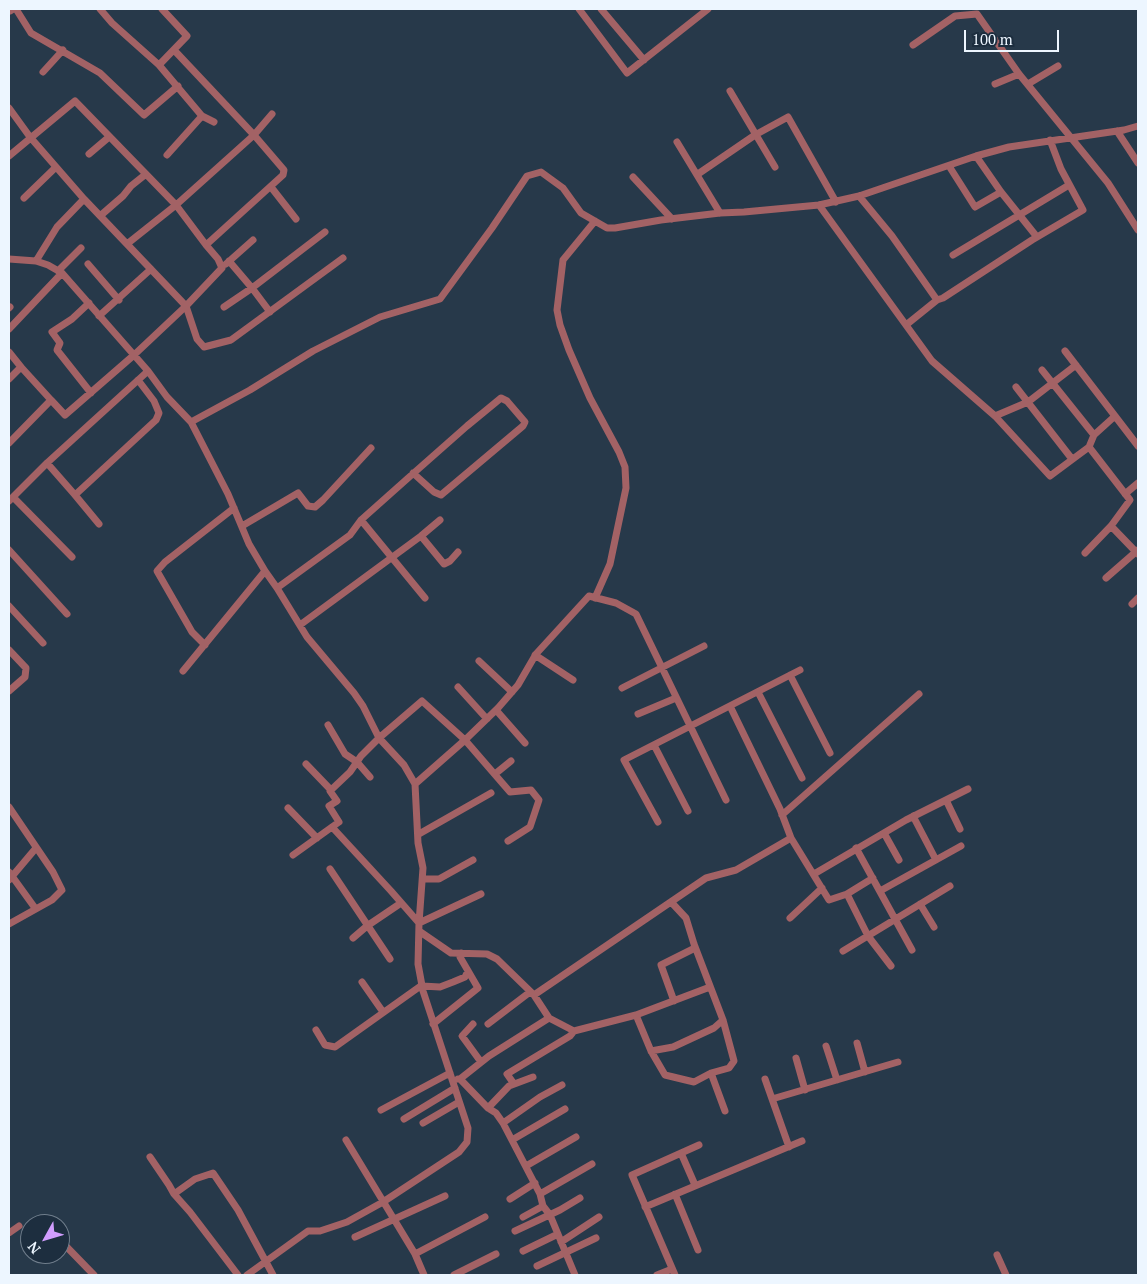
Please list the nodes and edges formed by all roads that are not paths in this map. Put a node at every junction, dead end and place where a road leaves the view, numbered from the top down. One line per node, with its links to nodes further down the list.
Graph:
1 (15, 9): 7 (street); 9 (street)
2 (100, 9): 12 (street)
3 (162, 9): 10 (street)
4 (580, 9): 11 (street)
5 (601, 9): 11 (street)
6 (708, 9): 11 (street)
7 (9, 10)
8 (913, 45): 15 (street)
9 (64, 50): 14 (street); 18 (street)
10 (174, 50): 12 (street); 26 (street)
11 (644, 60)
12 (159, 65): 18 (street)
13 (1058, 66): 17 (street)
14 (43, 72)
15 (1019, 74): 16 (street); 17 (street)
16 (995, 84)
17 (1028, 84): 30 (street)
18 (178, 86): 22 (street)
19 (730, 91): 27 (street)
20 (9, 108): 28 (street)
21 (272, 114): 26 (street)
22 (202, 116): 23 (street); 34 (street)
23 (214, 122)
24 (1138, 126): 25 (street)
25 (1117, 131): 30 (street); 37 (street)
26 (254, 135): 45 (street); 51 (street)
27 (755, 135): 40 (street); 42 (street); 50 (street)
28 (30, 137): 29 (street); 35 (street); 39 (street)
29 (109, 137): 33 (street); 41 (street)
30 (1072, 138): 31 (street); 59 (street)
31 (1050, 140): 36 (street); 44 (street)
32 (677, 142): 42 (street)
33 (89, 154)
34 (167, 155)
35 (9, 156)
36 (976, 156): 38 (street); 46 (street)
37 (1138, 163)
38 (949, 166): 46 (street); 47 (street)
39 (56, 167): 48 (street); 49 (street)
40 (775, 167)
41 (146, 174): 51 (street); 55 (street)
42 (698, 174): 53 (street)
43 (633, 176): 57 (street)
44 (1069, 185): 54 (street); 61 (street)
45 (271, 187): 56 (street); 64 (street)
46 (1001, 192): 54 (street)
47 (859, 196): 50 (street); 77 (street)
48 (24, 198)
49 (84, 199): 55 (street); 69 (street)
50 (836, 202): 52 (street)
51 (176, 205): 63 (street); 64 (street)
52 (819, 205): 53 (street); 83 (street)
53 (720, 212): 57 (street)
54 (1019, 214): 61 (street); 66 (street)
55 (100, 216): 63 (street)
56 (296, 219)
57 (672, 219): 58 (street)
58 (595, 221): 103 (street); 133 (street)
59 (1138, 230)
60 (325, 232): 75 (street)
61 (1037, 237): 77 (street)
62 (253, 240): 70 (street)
63 (127, 244): 73 (street)
64 (206, 245): 72 (street)
65 (81, 248): 74 (street)
66 (953, 255)
67 (343, 258): 81 (street)
68 (9, 259): 69 (street)
69 (36, 261): 74 (street)
70 (229, 261): 72 (street); 75 (street)
71 (88, 264): 76 (street)
72 (222, 268): 79 (street)
73 (151, 269): 76 (street); 79 (street)
74 (60, 272): 78 (street); 84 (street)
75 (252, 288): 80 (street); 81 (street)
76 (118, 300): 82 (street)
77 (938, 300): 83 (street)
78 (89, 303): 82 (street); 96 (street)
79 (186, 306): 81 (street); 87 (street)
80 (224, 307)
81 (270, 312)
82 (99, 316): 87 (street)
83 (906, 325): 101 (street)
84 (9, 329)
85 (1064, 351): 88 (street)
86 (9, 352): 89 (street)
87 (134, 355): 91 (street); 96 (street)
88 (1076, 365): 94 (street); 102 (street)
89 (21, 367): 92 (street); 98 (street)
90 (1042, 370): 94 (street)
91 (148, 371): 93 (street); 97 (street)
92 (9, 379)
93 (138, 380): 100 (street); 110 (street)
94 (1053, 383): 99 (street); 104 (street)
95 (1016, 387): 99 (street)
96 (91, 393): 98 (street)
97 (167, 397): 100 (street); 103 (street)
98 (51, 400): 105 (street)
99 (1028, 402): 101 (street); 109 (street)
100 (157, 408): 114 (street)
101 (995, 416): 109 (street)
102 (1115, 416): 104 (street); 106 (street)
103 (191, 422): 116 (street)
104 (1094, 435): 107 (street)
105 (9, 443)
106 (1138, 446)
107 (1089, 447): 109 (street); 113 (street)
108 (371, 448): 120 (street)
109 (1072, 459)
110 (47, 463): 114 (street); 115 (street)
111 (413, 473): 111 (street); 117 (street)
112 (1138, 483): 113 (street)
113 (1125, 494): 121 (street)
114 (74, 495): 119 (street)
115 (11, 499): 127 (street)
116 (234, 508): 120 (street); 140 (street)
117 (361, 520): 128 (street); 131 (street)
118 (440, 520): 122 (street)
119 (99, 524)
120 (242, 526): 129 (street)
121 (1111, 526): 125 (street); 126 (street)
122 (421, 536): 124 (street); 128 (street)
123 (9, 550): 137 (street)
124 (458, 552)
125 (1138, 552): 130 (street)
126 (1085, 553)
127 (72, 557)
128 (392, 557): 132 (street); 138 (street)
129 (265, 571): 131 (street); 140 (street)
130 (1106, 578)
131 (277, 588): 138 (street)
132 (425, 598)
133 (595, 598): 143 (street); 145 (street)
134 (1138, 598): 135 (street)
135 (1132, 604)
136 (9, 606): 139 (street)
137 (68, 614)
138 (300, 625): 163 (street)
139 (43, 643)
140 (204, 645): 147 (street)
141 (704, 646): 145 (street)
142 (9, 650): 152 (street)
143 (535, 656): 149 (street); 153 (street)
144 (479, 661): 153 (street)
145 (662, 667): 151 (street); 156 (street)
146 (800, 670): 148 (street)
147 (183, 671)
148 (790, 676): 154 (street); 167 (street)
149 (573, 680)
150 (458, 687): 160 (street)
151 (622, 688)
152 (9, 692)
153 (512, 692): 158 (street)
154 (758, 692): 157 (street); 173 (street)
155 (919, 694): 183 (street)
156 (676, 698): 159 (street); 162 (street)
157 (730, 706): 162 (street); 183 (street)
158 (496, 710): 160 (street); 165 (street)
159 (638, 714)
160 (487, 719): 164 (street)
161 (328, 725): 169 (street)
162 (690, 727): 166 (street); 178 (street)
163 (379, 738): 164 (street); 169 (street); 174 (street)
164 (465, 740): 171 (street); 174 (street)
165 (525, 743)
166 (654, 745): 182 (street); 185 (street)
167 (830, 753)
168 (511, 760): 171 (street)
169 (357, 762): 172 (street); 176 (street)
170 (306, 764): 176 (street)
171 (495, 774): 192 (street)
172 (370, 777)
173 (802, 778)
174 (415, 784): 188 (street)
175 (968, 788): 179 (street)
176 (331, 790): 186 (street)
177 (491, 793): 188 (street)
178 (726, 800)
179 (946, 800): 184 (street); 187 (street)
180 (9, 807): 194 (street)
181 (288, 808): 190 (street)
182 (688, 811)
183 (782, 815): 191 (street)
184 (912, 816): 189 (street); 199 (street)
185 (658, 822)
186 (332, 827): 190 (street); 210 (street)
187 (960, 829)
188 (419, 834): 204 (street)
189 (884, 834): 195 (street); 198 (street)
190 (317, 838): 196 (street)
191 (791, 838): 201 (street); 211 (street)
192 (508, 841)
193 (961, 846): 199 (street)
194 (36, 848): 202 (street); 213 (street)
195 (856, 848): 201 (street); 203 (street)
196 (293, 855)
197 (473, 860): 204 (street)
198 (899, 860)
199 (936, 860): 207 (street)
200 (330, 869): 217 (street)
201 (814, 874): 206 (street)
202 (10, 876): 213 (street)
203 (873, 878): 207 (street); 209 (street)
204 (422, 879): 218 (street)
205 (950, 886): 212 (street)
206 (822, 888): 209 (street); 214 (street)
207 (880, 891): 215 (street)
208 (481, 894): 218 (street)
209 (847, 894): 220 (street)
210 (401, 903): 217 (street); 218 (street)
211 (672, 903): 222 (street); 232 (street)
212 (920, 904): 215 (street); 219 (street)
213 (35, 908): 216 (street)
214 (790, 918)
215 (895, 918): 220 (street); 223 (street)
216 (9, 924)
217 (367, 926): 221 (street); 226 (street)
218 (419, 927): 225 (street); 230 (street)
219 (934, 927)
220 (868, 936): 224 (street); 227 (street)
221 (353, 938)
222 (695, 948): 231 (street); 233 (street)
223 (912, 950)
224 (843, 951)
225 (461, 954): 228 (street); 232 (street)
226 (390, 959)
227 (892, 966)
228 (468, 971): 230 (street); 238 (street)
229 (362, 982): 234 (street)
230 (422, 986): 234 (street); 238 (street)
231 (710, 987): 233 (street); 237 (street)
232 (532, 993): 236 (street); 240 (street)
233 (674, 1000): 235 (street)
234 (383, 1012): 241 (street)
235 (636, 1015): 242 (street); 245 (street)
236 (548, 1018): 242 (street); 247 (street)
237 (723, 1020): 245 (street); 250 (street)
238 (433, 1024): 251 (street)
239 (473, 1024): 247 (street)
240 (488, 1024)
241 (316, 1030)
242 (574, 1031): 255 (street)
243 (857, 1043): 249 (street)
244 (826, 1046): 254 (street)
245 (651, 1051): 250 (street)
246 (796, 1058): 258 (street)
247 (481, 1062): 251 (street)
248 (898, 1062): 249 (street)
249 (865, 1072): 254 (street)
250 (711, 1073): 264 (street)
251 (454, 1077): 257 (street); 261 (street); 263 (street)
252 (533, 1077): 255 (street)
253 (765, 1079): 259 (street)
254 (836, 1080): 258 (street)
255 (514, 1084): 261 (street)
256 (562, 1085): 267 (street)
257 (455, 1088): 260 (street); 265 (street)
258 (805, 1090): 259 (street)
259 (772, 1099): 273 (street)
260 (459, 1102): 266 (street); 286 (street)
261 (488, 1108): 267 (street)
262 (565, 1109): 270 (street)
263 (381, 1110)
264 (725, 1111)
265 (404, 1119)
266 (423, 1123)
267 (503, 1123): 270 (street)
268 (576, 1137): 277 (street)
269 (346, 1140): 286 (street)
270 (512, 1140): 277 (street)
271 (802, 1141): 273 (street)
272 (699, 1145): 274 (street)
273 (789, 1147): 279 (street)
274 (681, 1153): 279 (street); 288 (street)
275 (150, 1157): 280 (street)
276 (592, 1164): 281 (street)
277 (526, 1166): 278 (street)
278 (535, 1183): 281 (street); 285 (street)
279 (695, 1185): 282 (street)
280 (174, 1194): 307 (street); 311 (street)
281 (540, 1194): 287 (street)
282 (675, 1194): 288 (street); 301 (street)
283 (445, 1196): 293 (street)
284 (580, 1198): 289 (street)
285 (510, 1199)
286 (383, 1202): 293 (street); 307 (street)
287 (543, 1206): 289 (street); 290 (street)
288 (645, 1207): 309 (street)
289 (550, 1215): 295 (street); 298 (street)
290 (523, 1216)
291 (599, 1217): 298 (street)
292 (485, 1218): 304 (street)
293 (393, 1220): 297 (street); 304 (street)
294 (19, 1226): 296 (street)
295 (515, 1231)
296 (9, 1233)
297 (355, 1237)
298 (559, 1238): 302 (street); 303 (street)
299 (596, 1238): 303 (street)
300 (70, 1250): 310 (street)
301 (698, 1250)
302 (523, 1251)
303 (566, 1253): 308 (street); 316 (street)
304 (415, 1254): 314 (street)
305 (496, 1254): 315 (street)
306 (997, 1255): 318 (street)
307 (265, 1262): 312 (street); 313 (street)
308 (537, 1266)
309 (673, 1272): 317 (street)
310 (94, 1275)
311 (238, 1275)
312 (247, 1275)
313 (273, 1275)
314 (424, 1275)
315 (454, 1275)
316 (575, 1275)
317 (657, 1275)
318 (1006, 1275)

